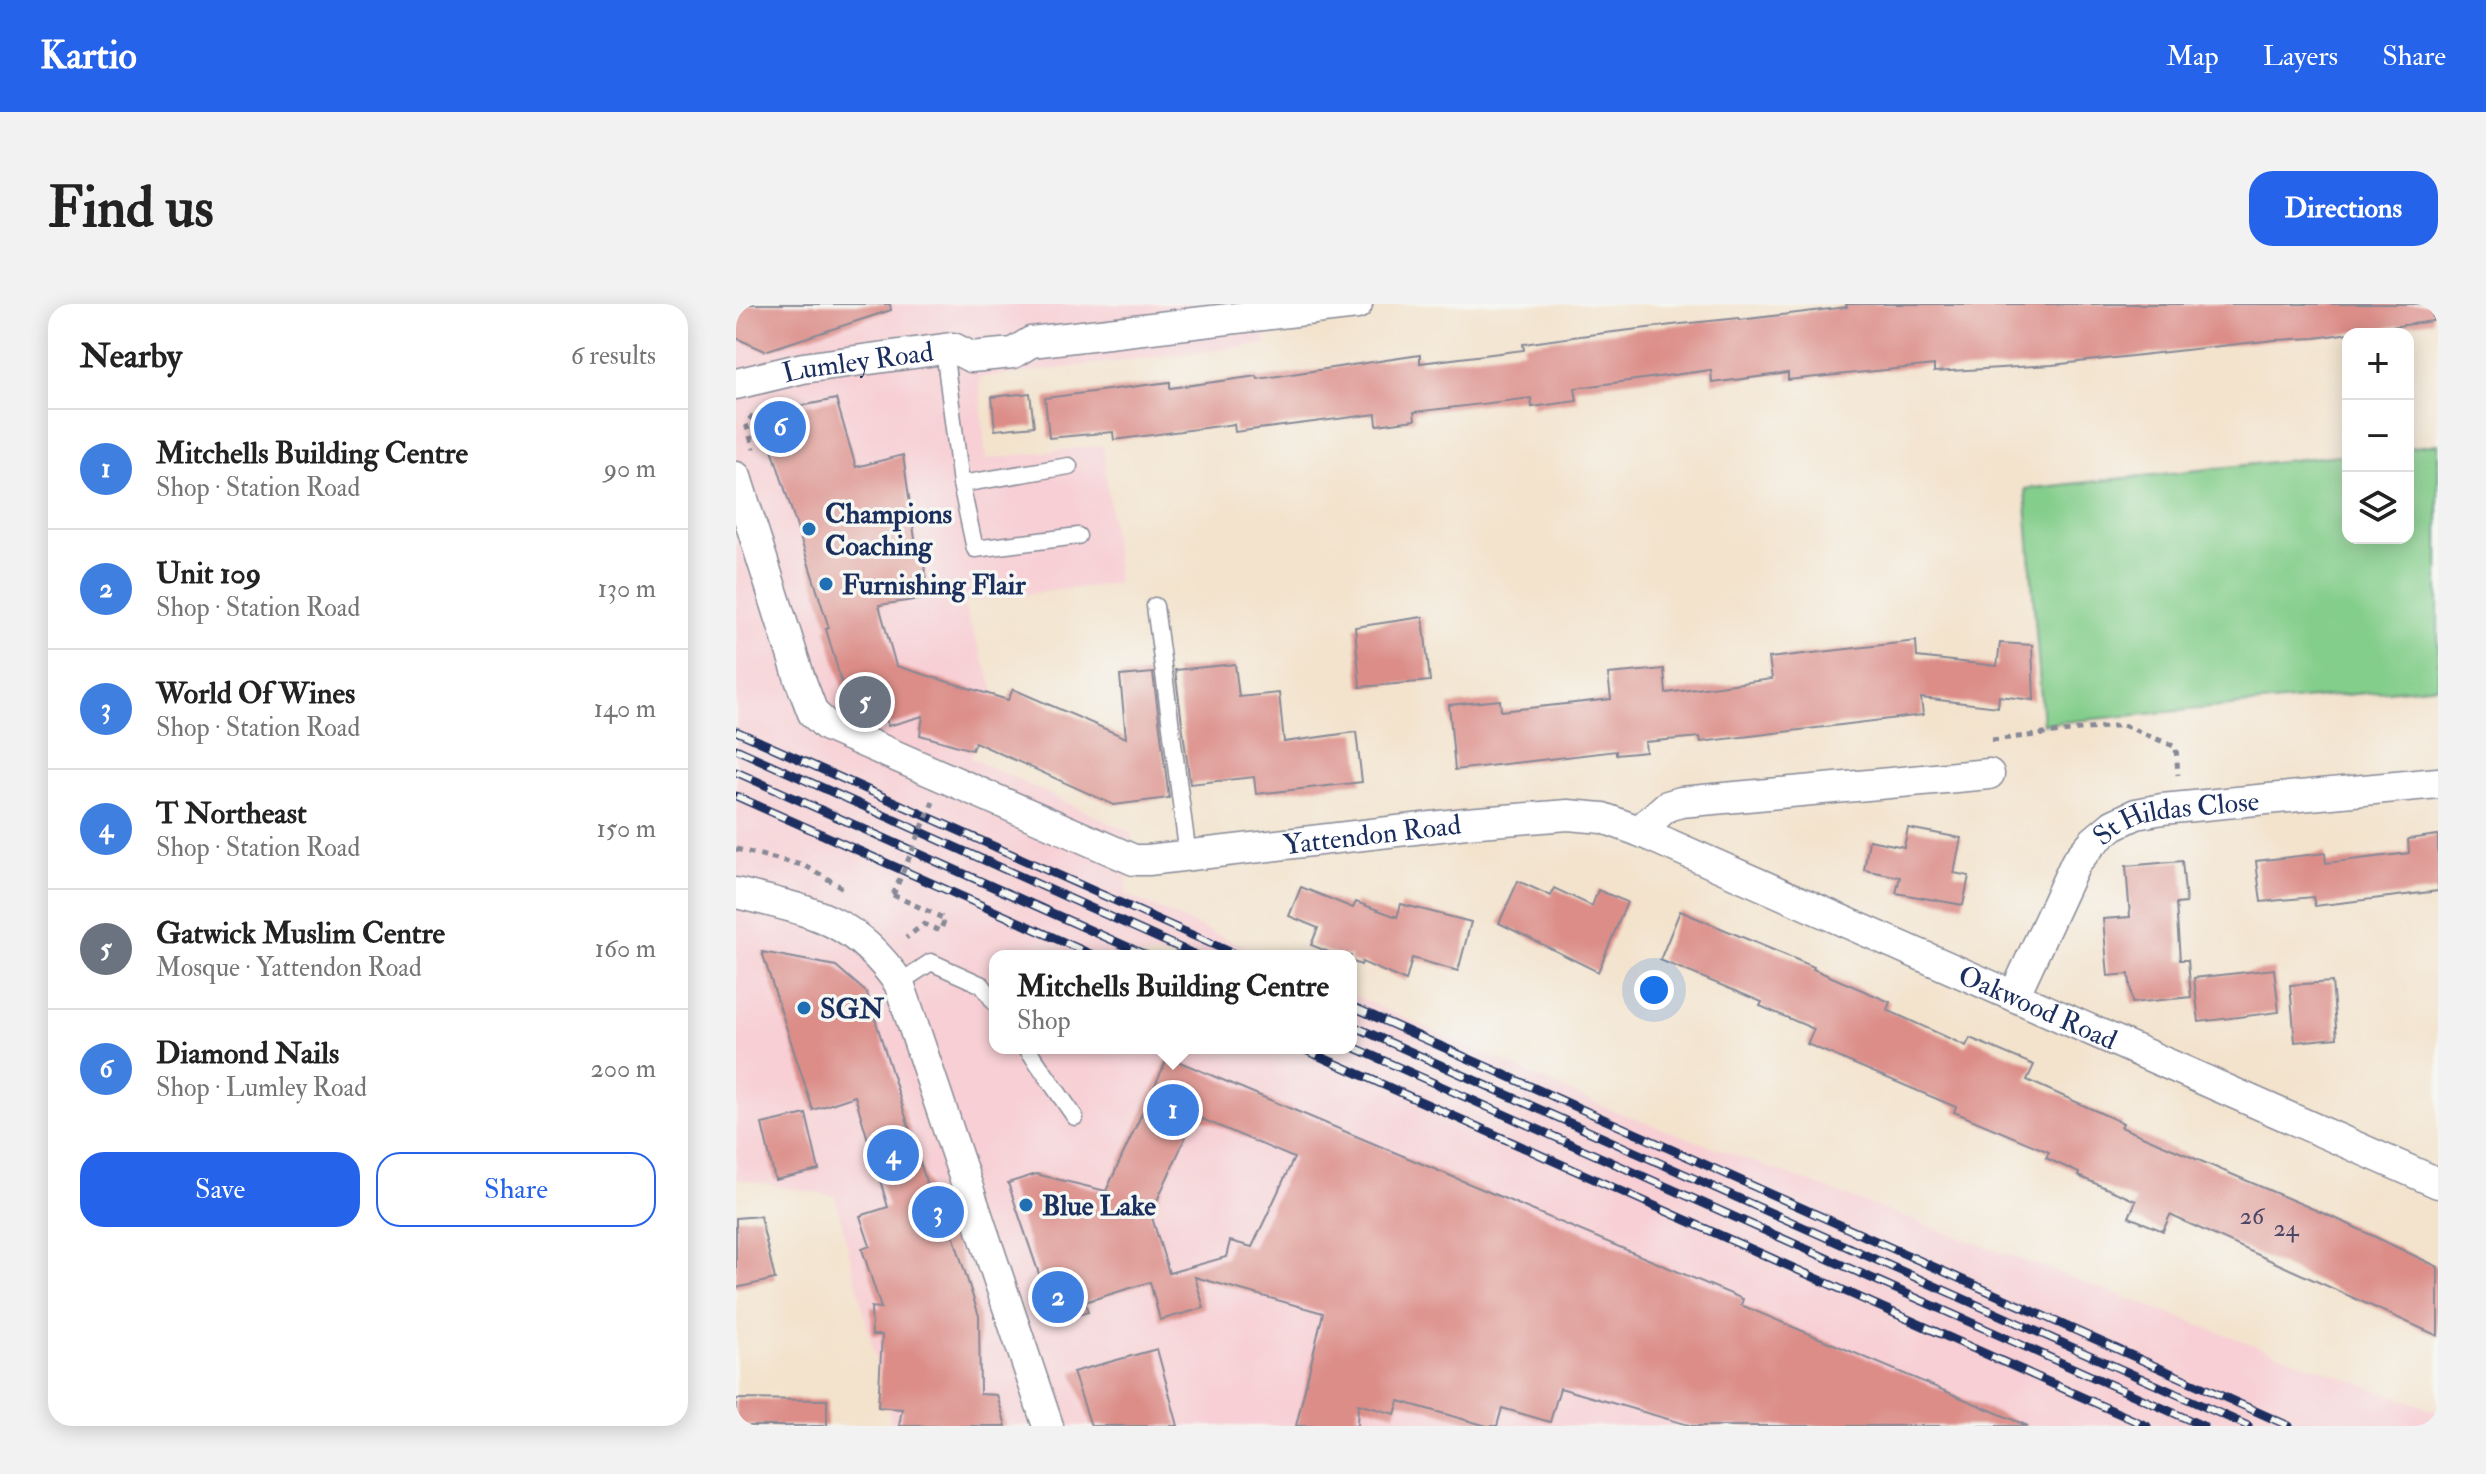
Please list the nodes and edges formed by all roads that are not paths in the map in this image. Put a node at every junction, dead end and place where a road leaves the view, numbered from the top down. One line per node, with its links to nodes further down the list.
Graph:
1 (1357, 304): 2 (street, Lumley Road)
2 (948, 348): 3 (street, Lumley Road); 5 (lane)
3 (736, 384)
4 (1069, 466): 5 (lane)
5 (961, 484): 7 (lane)
6 (740, 500): 12 (street, Yattendon Road)
7 (1078, 536)
8 (1155, 606): 12 (lane)
9 (1989, 774): 11 (street)
10 (2438, 783): 16 (street, St Hildas Close)
11 (1639, 831): 12 (street, Yattendon Road); 16 (street, Oakwood Road)
12 (1188, 856)
13 (736, 893): 14 (street)
14 (899, 983): 15 (lane); 20 (street)
15 (989, 995)
16 (2014, 996): 19 (street, Oakwood Road)
17 (1031, 1054): 18 (lane)
18 (1075, 1117)
19 (2438, 1183)
20 (1048, 1426)

